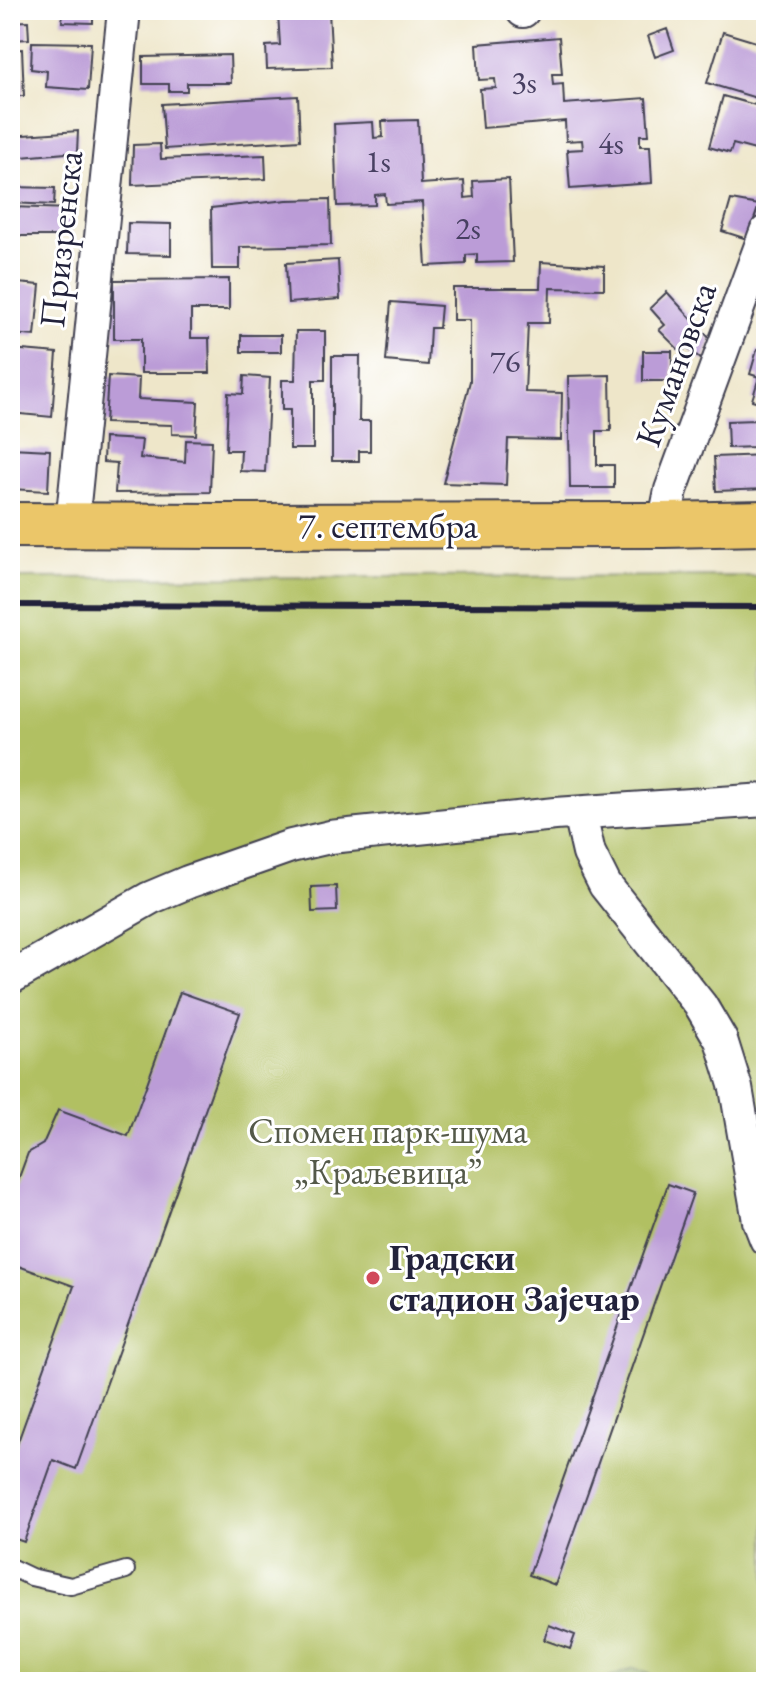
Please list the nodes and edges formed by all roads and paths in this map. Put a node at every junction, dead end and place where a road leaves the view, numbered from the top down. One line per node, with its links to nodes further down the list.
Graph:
1 (124, 10): 4 (street, Призренска)
2 (766, 232): 6 (street, Кумановска)
3 (766, 523): 6 (main road, 7. септембра)
4 (72, 524): 5 (main road, 7. септембра); 6 (main road, 7. септембра)
5 (10, 525)
6 (664, 525)
7 (766, 800): 8 (street)
8 (580, 814): 9 (street); 10 (street)
9 (10, 978)
10 (766, 1239)
11 (10, 1567): 12 (lane)
12 (126, 1570)

